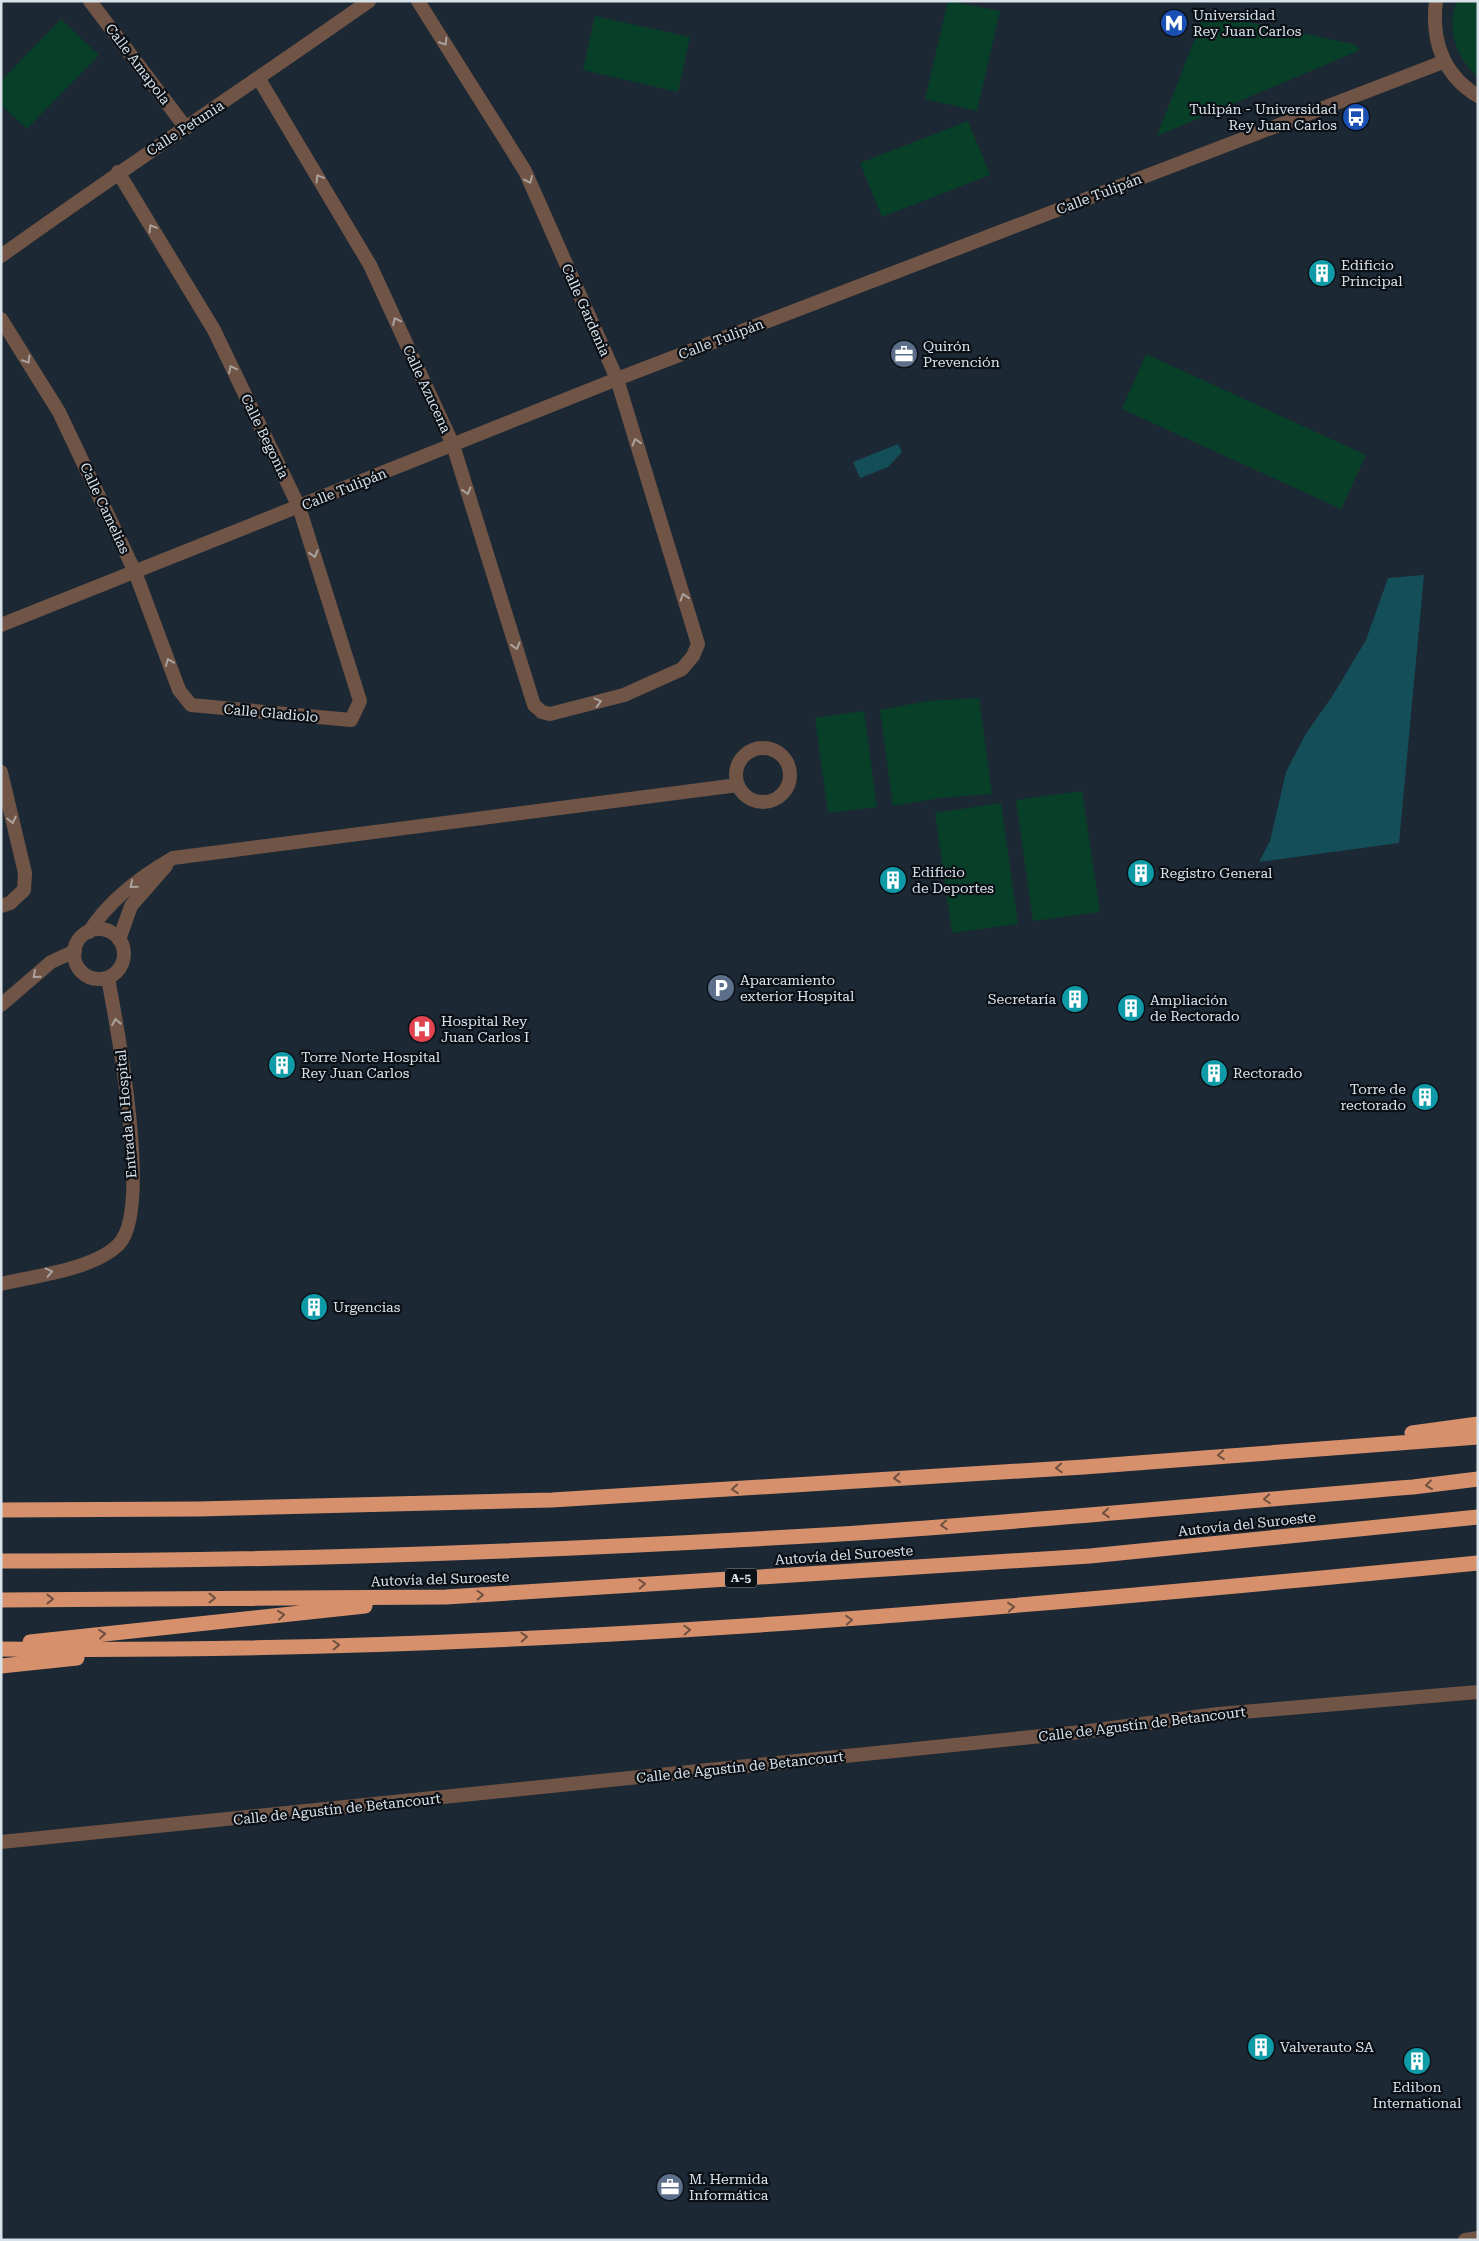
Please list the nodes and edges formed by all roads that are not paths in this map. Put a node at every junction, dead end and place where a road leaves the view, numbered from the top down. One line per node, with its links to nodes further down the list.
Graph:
1 (90, 1): 8 (street, Calle Amapola)
2 (369, 1): 6 (street, Calle Petunia)
3 (418, 1): 12 (street, Calle Gardenia, one-way to 12)
4 (1435, 1): 5 (street)
5 (1443, 62): 7 (street); 12 (street, Calle Tulipán)
6 (259, 79): 8 (street, Calle Petunia); 13 (street, Calle Azucena, one-way to 6)
7 (1478, 96)
8 (186, 128): 9 (street, Calle Petunia)
9 (118, 172): 10 (street, Calle Petunia); 14 (street, Calle Begonia, one-way to 9)
10 (1, 256)
11 (1, 319): 15 (street, Calle Camelias, one-way to 15)
12 (617, 379): 13 (street, Calle Tulipán); 18 (street, Calle Gardenia, one-way to 12)
13 (453, 445): 14 (street, Calle Tulipán); 18 (street, Calle Azucena, one-way to 18)
14 (299, 507): 15 (street, Calle Tulipán); 19 (street, Calle Begonia, one-way to 19)
15 (135, 572): 16 (street, Calle Tulipán); 17 (street, Calle Camelias, one-way to 15)
16 (1, 625)
17 (191, 705): 19 (street, Calle Gladiolo)
18 (550, 714)
19 (351, 720)
20 (1, 772): 23 (street, one-way to 23)
21 (738, 785): 22 (street)
22 (173, 858): 24 (street, one-way to 24); 25 (street)
23 (1, 906)
24 (88, 932): 25 (street); 26 (street)
25 (120, 940): 27 (street)
26 (75, 951): 27 (street); 28 (street, one-way to 28)
27 (108, 978): 29 (street, Entrada al Hospital, one-way to 27)
28 (1, 1004)
29 (1, 1284)
30 (1478, 1424): 32 (highway)
31 (1478, 1437): 32 (highway)
32 (1305, 1450): 34 (highway, one-way to 34)
33 (1478, 1479): 36 (highway, Autovía del Suroeste, one-way to 36)
34 (1, 1510)
35 (1478, 1518): 38 (highway, Autovía del Suroeste / A-5, one-way to 35)
36 (1, 1561)
37 (1478, 1563): 42 (highway, one-way to 37)
38 (446, 1597): 39 (highway, Autovía del Suroeste / A-5, one-way to 38); 40 (highway, one-way to 38)
39 (1, 1600)
40 (1, 1645)
41 (1, 1649): 42 (highway)
42 (148, 1651): 43 (highway)
43 (1, 1666)
44 (1478, 1692): 45 (street, Calle de Agustín de Betancourt)
45 (1, 1842)
46 (1478, 2238): 47 (street)
47 (1465, 2240)

